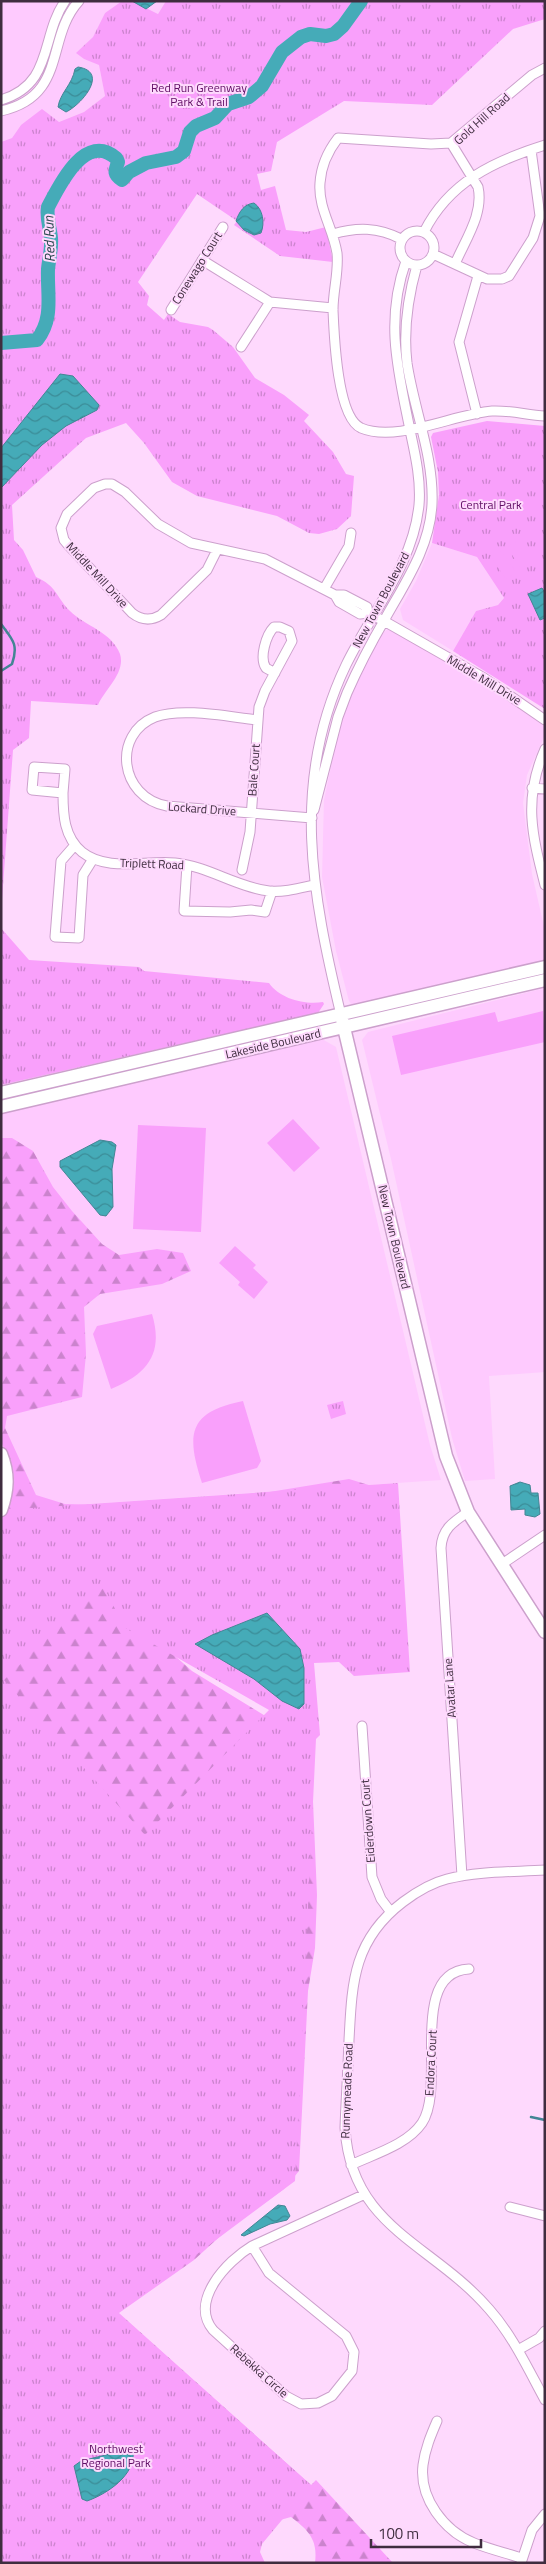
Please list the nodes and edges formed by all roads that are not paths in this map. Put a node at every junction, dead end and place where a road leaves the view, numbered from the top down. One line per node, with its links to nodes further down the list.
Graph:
1 (66, 1): 4 (street)
2 (79, 1): 5 (street)
3 (543, 70): 6 (street, Gold Hill Road)
4 (1, 100)
5 (1, 111)
6 (451, 143): 9 (street, Gold Hill Road); 12 (street)
7 (545, 146): 8 (street)
8 (531, 150): 9 (street); 19 (street)
9 (471, 176): 11 (street); 17 (street, Gold Hill Road)
10 (224, 227): 15 (street, Conewago Court)
11 (424, 232): 13 (street); 14 (street)
12 (333, 234): 13 (street); 21 (street)
13 (401, 239): 16 (street)
14 (433, 254): 17 (street); 18 (street)
15 (202, 260): 20 (street); 22 (street, Conewago Court)
16 (406, 261): 18 (street); 27 (street, New Town Boulevard)
17 (456, 264): 19 (street)
18 (417, 265): 26 (street, New Town Boulevard)
19 (478, 276): 24 (street)
20 (270, 302): 21 (street); 23 (street)
21 (333, 308): 27 (street)
22 (171, 310)
23 (241, 347)
24 (477, 414): 25 (street); 26 (street)
25 (545, 416)
26 (422, 428): 27 (street); 32 (street, New Town Boulevard)
27 (410, 430): 31 (street, New Town Boulevard)
28 (351, 533): 30 (street)
29 (217, 550): 29 (street, Middle Mill Drive); 30 (street, Middle Mill Drive)
30 (324, 589): 31 (street, Middle Mill Drive)
31 (370, 614): 32 (street, Middle Mill Drive); 41 (street, New Town Boulevard)
32 (384, 621): 35 (street, Middle Mill Drive); 41 (street, New Town Boulevard)
33 (274, 673): 33 (street, Bale Court); 34 (street, Bale Court)
34 (258, 720): 40 (street, Bale Court); 40 (street, Lockard Drive)
35 (545, 720)
36 (545, 749): 37 (street)
37 (532, 788): 38 (street); 47 (street)
38 (545, 789)
39 (64, 793): 42 (street)
40 (252, 812): 41 (street, Lockard Drive); 45 (street, Bale Court)
41 (312, 818): 46 (street, New Town Boulevard)
42 (75, 845): 43 (street, Triplett Road); 43 (street)
43 (93, 858): 44 (street, Triplett Road)
44 (188, 865): 48 (street, Triplett Road); 48 (street)
45 (242, 870)
46 (314, 885): 48 (street, Triplett Road); 51 (street, New Town Boulevard)
47 (545, 885)
48 (272, 892)
49 (545, 968): 51 (main road, Lakeside Boulevard)
50 (545, 980): 51 (main road, Lakeside Boulevard)
51 (343, 1021): 52 (main road, Lakeside Boulevard); 55 (main road, Lakeside Boulevard); 58 (main road, New Town Boulevard)
52 (68, 1079): 53 (main road, Lakeside Boulevard); 54 (main road)
53 (1, 1093)
54 (1, 1100)
55 (1, 1107)
56 (1, 1454): 57 (main road)
57 (1, 1510)
58 (468, 1512): 60 (main road, New Town Boulevard); 64 (street, Avatar Lane)
59 (545, 1535): 60 (street)
60 (502, 1564): 61 (main road, New Town Boulevard)
61 (545, 1632)
62 (362, 1726): 65 (street, Eiderdown Court)
63 (545, 1870): 64 (street, Runnymeade Road)
64 (462, 1876): 65 (street, Runnymeade Road)
65 (390, 1911): 67 (street, Runnymeade Road)
66 (469, 1969): 67 (street, Endora Court)
67 (351, 2165): 68 (street, Runnymeade Road)
68 (363, 2195): 71 (street, Rebekka Circle); 73 (street, Runnymeade Road)
69 (510, 2206): 70 (street)
70 (545, 2216)
71 (252, 2246): 71 (street, Rebekka Circle)
72 (545, 2331): 73 (street)
73 (518, 2350): 74 (street, Runnymeade Road)
74 (545, 2400)
75 (438, 2421): 77 (street)
76 (545, 2514): 77 (street)
77 (521, 2560)

